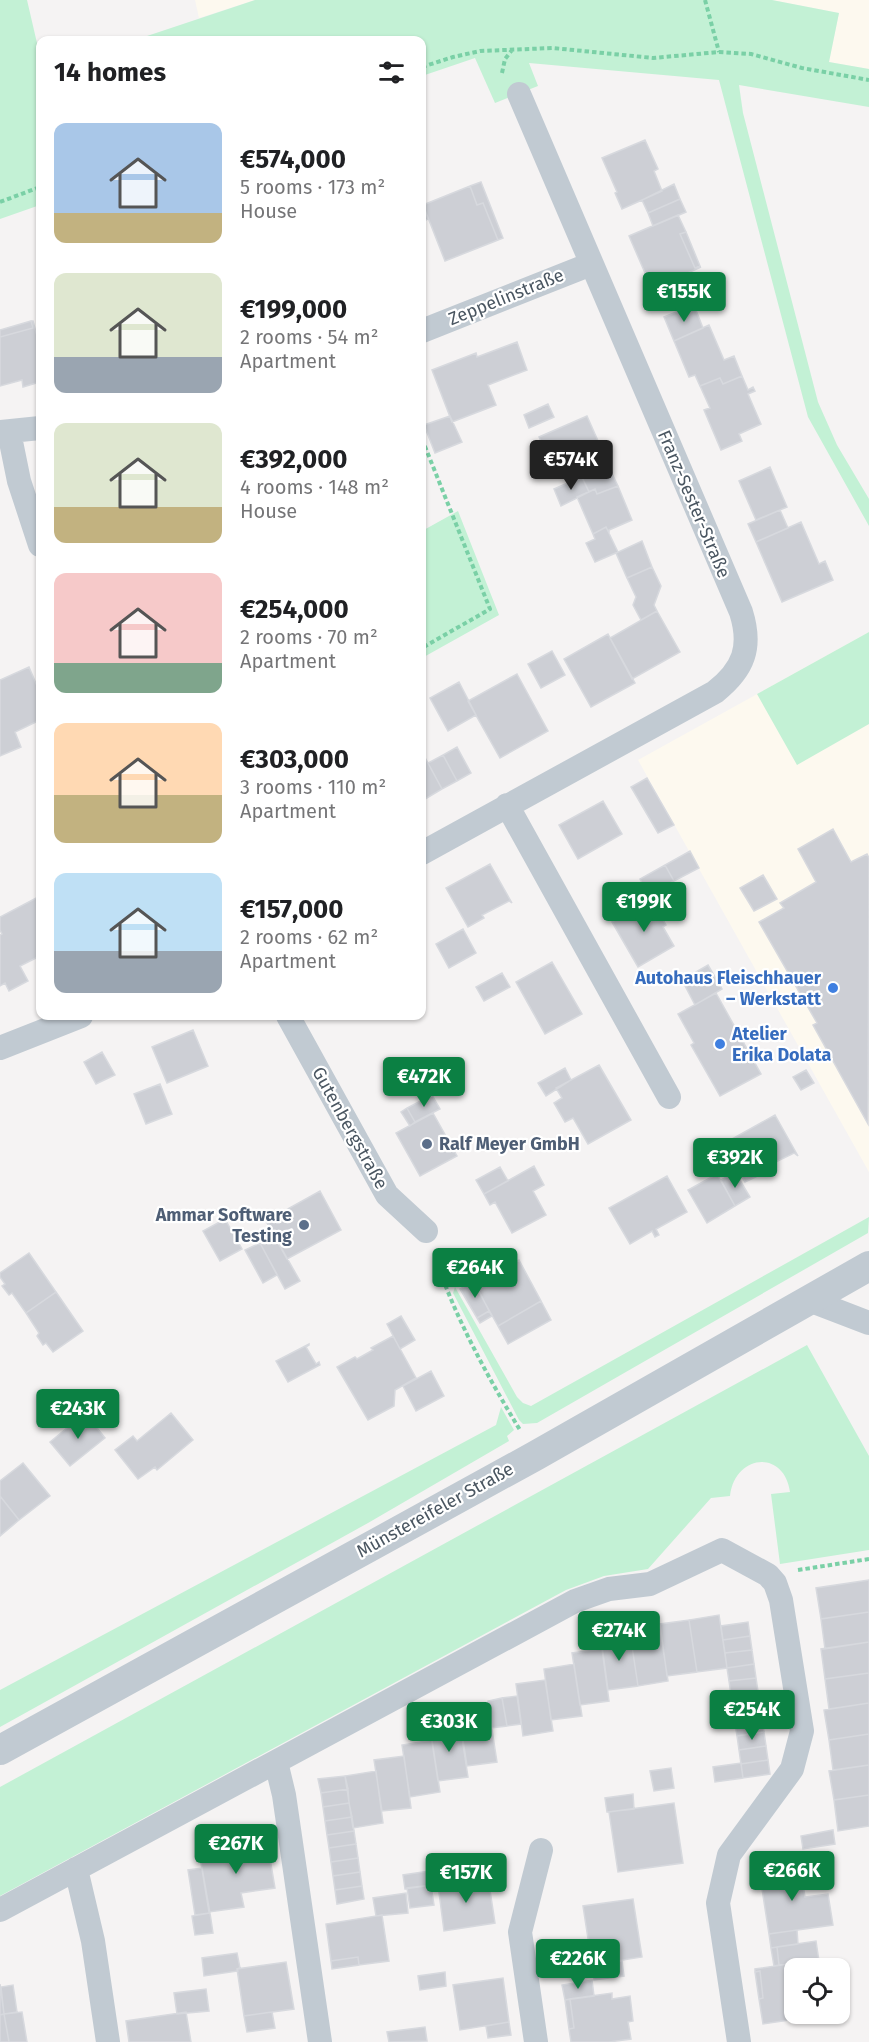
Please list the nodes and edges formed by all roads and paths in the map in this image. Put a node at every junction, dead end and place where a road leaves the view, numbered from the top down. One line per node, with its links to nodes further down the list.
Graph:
1 (705, 0): 2 (path)
2 (719, 52): 3 (path); 4 (path)
3 (426, 66)
4 (869, 80)
5 (519, 94): 8 (street, Franz-Sester-Straße)
6 (36, 188): 7 (path)
7 (0, 202)
8 (591, 264): 9 (street, Zeppelinstraße); 15 (street, Franz-Sester-Straße)
9 (426, 329)
10 (36, 429): 11 (street)
11 (5, 432): 13 (street)
12 (426, 449): 14 (path)
13 (36, 533)
14 (426, 646)
15 (507, 805): 16 (street, Franz-Sester-Straße); 20 (street)
16 (426, 850)
17 (71, 1020): 19 (street)
18 (290, 1020): 21 (street, Gutenbergstraße)
19 (0, 1047)
20 (669, 1097)
21 (426, 1231): 25 (path)
22 (869, 1266): 23 (street, Münstereifeler Straße)
23 (809, 1300): 24 (street); 25 (street, Münstereifeler Straße)
24 (869, 1323)
25 (535, 1456): 28 (street, Münstereifeler Straße)
26 (869, 1559): 27 (path)
27 (768, 1575): 29 (street); 36 (street)
28 (0, 1750)
29 (276, 1762): 31 (street); 34 (street)
30 (541, 1850): 35 (street)
31 (76, 1869): 32 (street); 33 (street)
32 (0, 1910)
33 (108, 2042)
34 (320, 2042)
35 (536, 2042)
36 (739, 2042)

